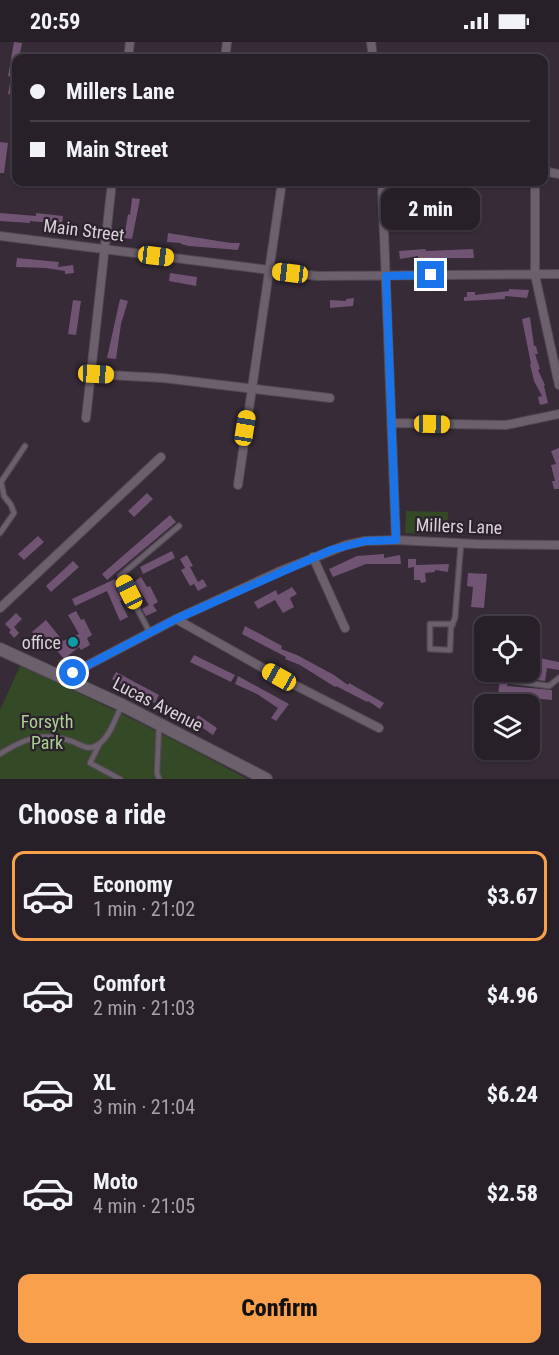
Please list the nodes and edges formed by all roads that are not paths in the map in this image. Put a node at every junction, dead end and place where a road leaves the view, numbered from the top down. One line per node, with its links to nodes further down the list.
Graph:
1 (112, 186): 6 (street)
2 (281, 186): 7 (street)
3 (382, 186): 10 (street)
4 (535, 186): 8 (street)
5 (0, 236): 6 (street, Main Street)
6 (105, 250): 7 (street, Main Street); 11 (street)
7 (269, 270): 10 (street, Main Street); 13 (street)
8 (535, 274): 9 (street, Main Street); 10 (street, Main Street); 12 (street)
9 (559, 274)
10 (386, 276): 17 (street)
11 (90, 374): 13 (street); 16 (street)
12 (559, 385)
13 (251, 390): 14 (street); 20 (street)
14 (330, 398)
15 (559, 414): 17 (street)
16 (86, 418)
17 (392, 423): 23 (street)
18 (25, 446): 22 (lane)
19 (161, 457): 27 (street)
20 (238, 485)
21 (179, 526): 31 (lane)
22 (0, 533)
23 (396, 540): 24 (street, Millers Lane); 26 (street, Millers Lane)
24 (461, 543): 25 (street, Millers Lane); 29 (lane)
25 (559, 544)
26 (313, 557): 28 (street, Millers Lane); 30 (street)
27 (0, 608)
28 (176, 619): 31 (street, Millers Lane); 38 (street)
29 (453, 624): 29 (lane)
30 (345, 628)
31 (150, 633): 33 (street, Millers Lane)
32 (0, 649): 33 (street, Lucas Avenue)
33 (65, 677): 36 (street, Lucas Avenue)
34 (559, 678): 35 (lane)
35 (521, 682)
36 (122, 705): 37 (street, Lucas Avenue); 39 (lane)
37 (159, 724): 42 (lane); 43 (street, Lucas Avenue)
38 (379, 728)
39 (99, 744): 40 (lane); 41 (lane)
40 (0, 754)
41 (120, 779)
42 (159, 779)
43 (266, 779)

